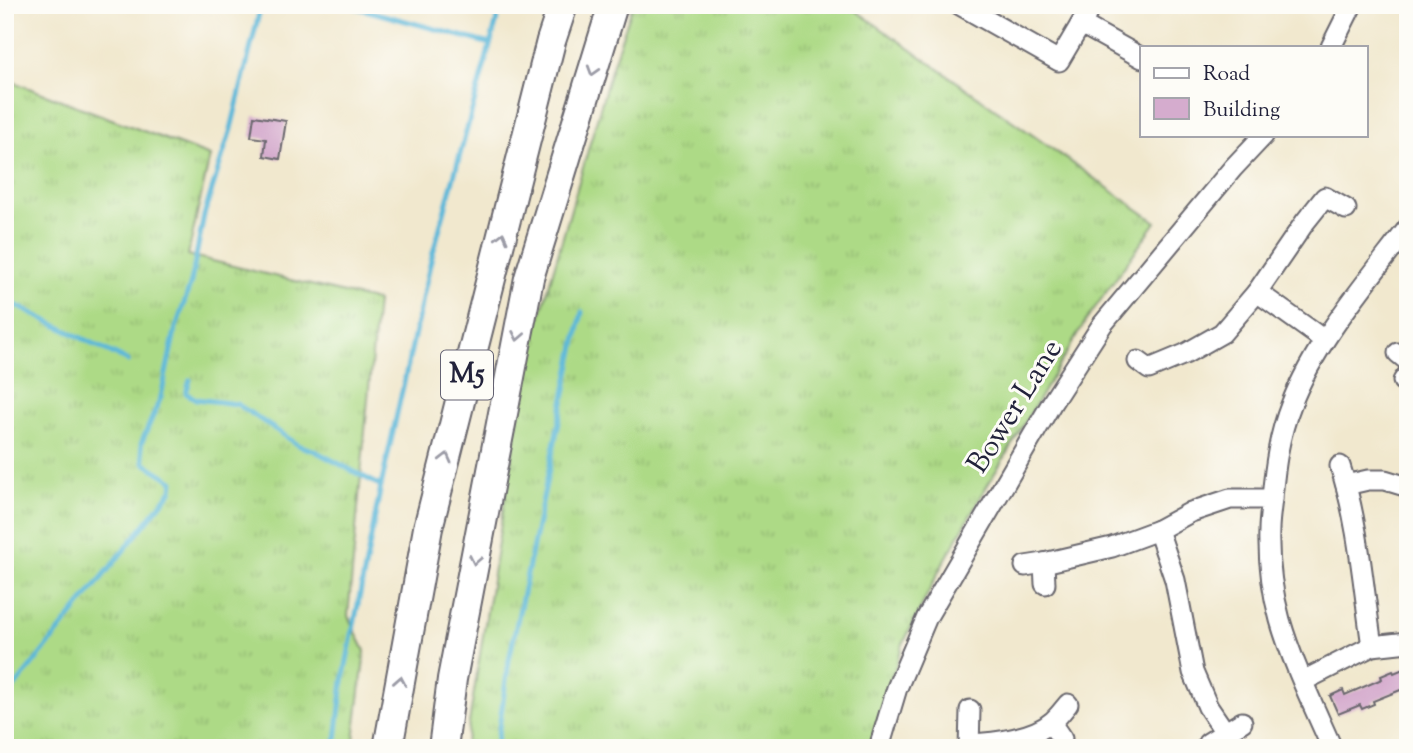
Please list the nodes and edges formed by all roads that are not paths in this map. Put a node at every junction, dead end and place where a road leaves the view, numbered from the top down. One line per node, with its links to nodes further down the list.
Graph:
1 (563, 5): 28 (highway, M5, one-way to 1)
2 (612, 5): 29 (highway, M5, one-way to 29)
3 (960, 5): 6 (street)
4 (1092, 5): 6 (street)
5 (1352, 5): 7 (street)
6 (1081, 23): 8 (street)
7 (1332, 46)
8 (1140, 57)
9 (1263, 136): 30 (street, Bower Lane)
10 (1346, 209): 12 (street)
11 (1408, 228): 13 (street)
12 (1257, 292): 13 (street); 14 (street)
13 (1324, 340): 18 (street)
14 (1143, 372)
15 (1340, 466): 16 (street)
16 (1346, 485): 17 (street); 22 (street)
17 (1403, 491)
18 (1272, 499): 19 (street); 23 (street)
19 (1158, 530): 20 (street); 26 (street)
20 (1045, 584)
21 (1408, 642): 22 (street)
22 (1371, 646): 23 (street)
23 (1303, 681): 31 (street)
24 (1069, 704): 27 (street)
25 (970, 710): 27 (street)
26 (1242, 722)
27 (970, 746)
28 (388, 748)
29 (443, 748)
30 (879, 748)
31 (1332, 748)

